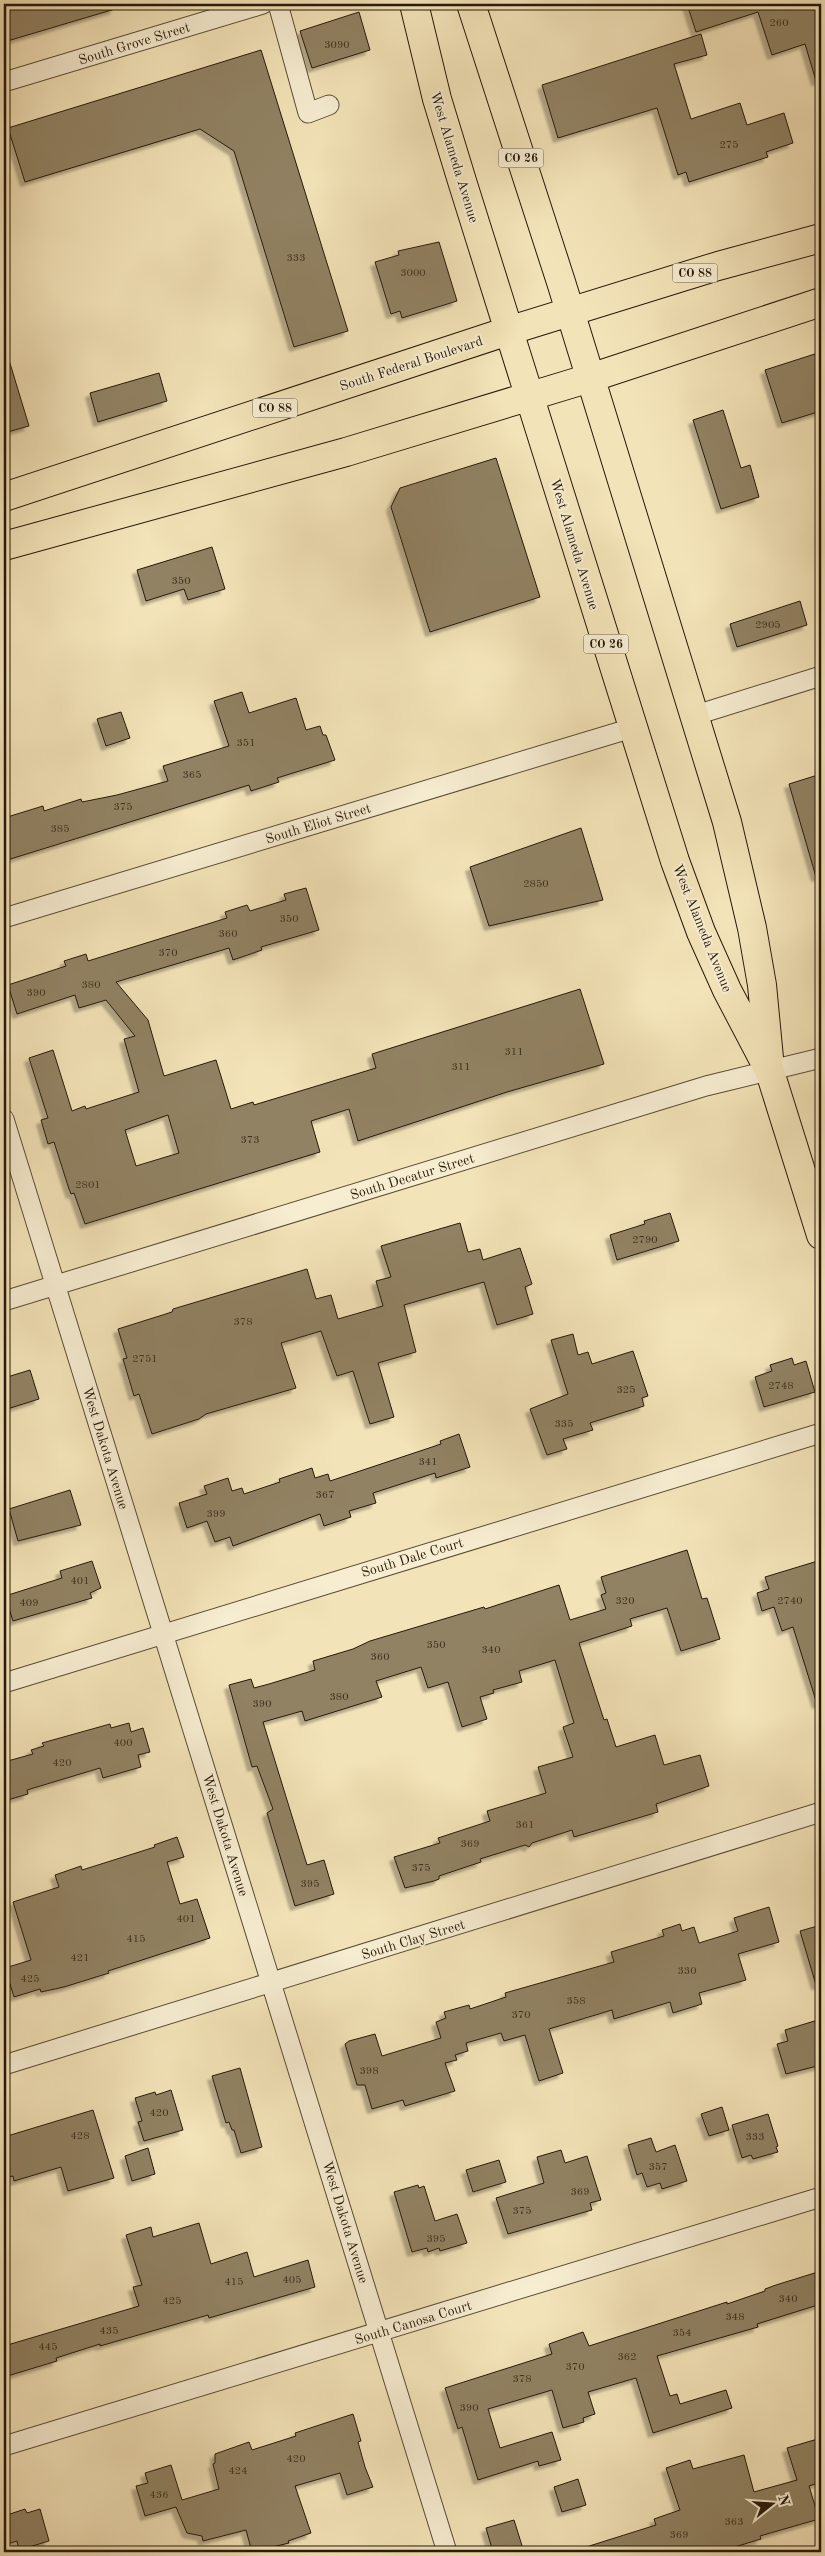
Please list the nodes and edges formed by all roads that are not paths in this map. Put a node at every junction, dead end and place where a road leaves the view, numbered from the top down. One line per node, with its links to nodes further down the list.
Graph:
1 (263, 4): 5 (street, South Grove Street)
2 (278, 4): 6 (street)
3 (414, 4): 10 (main road, West Alameda Avenue / CO 26)
4 (471, 4): 9 (main road, West Alameda Avenue / CO 26)
5 (4, 82)
6 (329, 105)
7 (821, 238): 9 (main road, South Federal Boulevard / CO 88)
8 (821, 302): 11 (main road)
9 (570, 312): 10 (main road, South Federal Boulevard / CO 88); 11 (main road, West Alameda Avenue / CO 26)
10 (508, 331): 12 (main road, West Alameda Avenue / CO 26); 13 (main road, South Federal Boulevard / CO 88)
11 (590, 378): 12 (main road); 16 (main road, West Alameda Avenue / CO 26)
12 (529, 396): 14 (main road); 17 (main road, West Alameda Avenue / CO 26)
13 (4, 497)
14 (4, 546)
15 (821, 676): 16 (street)
16 (696, 715): 20 (main road, West Alameda Avenue / CO 26)
17 (632, 728): 18 (street, South Eliot Street); 20 (main road, West Alameda Avenue / CO 26)
18 (4, 918)
19 (821, 1058): 20 (street, South Decatur Street)
20 (770, 1072): 22 (main road, West Alameda Avenue / CO 26); 23 (street, South Decatur Street)
21 (4, 1118): 23 (street, West Dakota Avenue)
22 (821, 1235)
23 (56, 1285): 24 (street, South Decatur Street); 26 (street, West Dakota Avenue)
24 (4, 1301)
25 (821, 1433): 26 (street, South Dale Court)
26 (163, 1634): 27 (street, South Dale Court); 29 (street, West Dakota Avenue)
27 (4, 1682)
28 (821, 1812): 29 (street, South Clay Street)
29 (271, 1983): 30 (street, South Clay Street); 32 (street, West Dakota Avenue)
30 (4, 2064)
31 (821, 2197): 32 (street, South Canosa Court)
32 (380, 2332): 33 (street, South Canosa Court); 34 (street, West Dakota Avenue)
33 (4, 2446)
34 (447, 2552)

